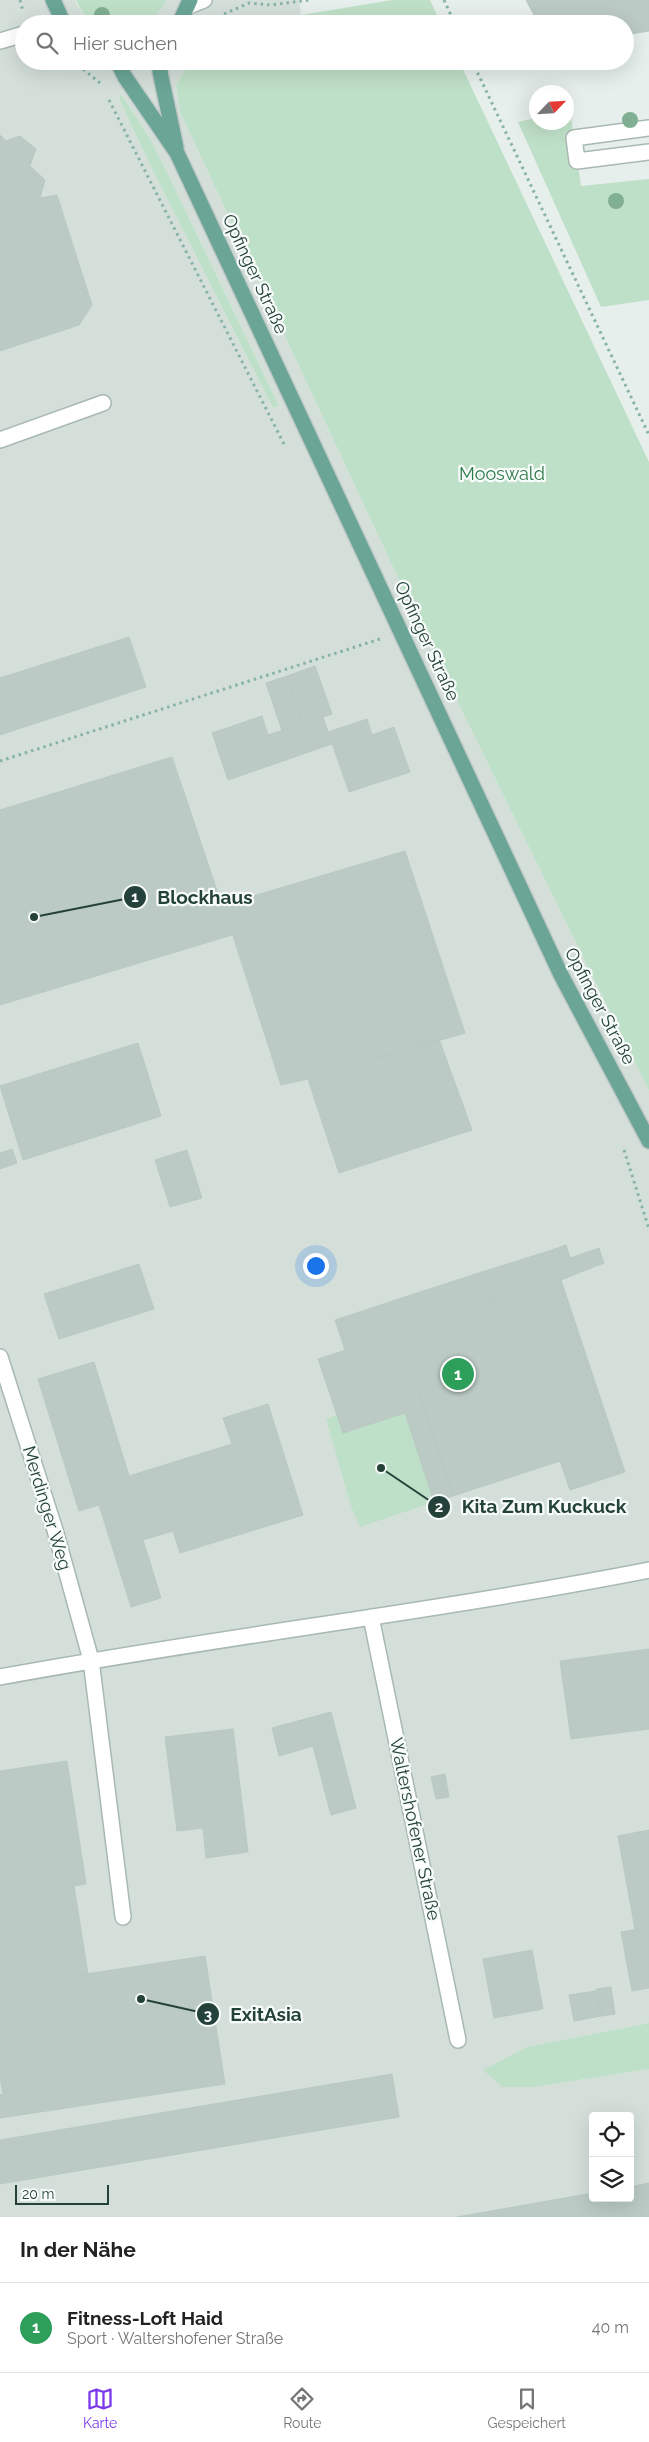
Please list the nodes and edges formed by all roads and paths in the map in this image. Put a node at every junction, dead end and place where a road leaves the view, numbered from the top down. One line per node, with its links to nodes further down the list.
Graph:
1 (53, 0): 7 (main road)
2 (204, 0): 6 (street)
3 (309, 0): 5 (path)
4 (444, 0): 10 (path)
5 (249, 1): 9 (path)
6 (189, 3): 8 (main road)
7 (60, 15)
8 (183, 15)
9 (223, 15)
10 (451, 15)
11 (15, 37): 12 (street)
12 (0, 41)
13 (84, 70): 17 (path)
14 (121, 70): 20 (main road, Opfinger Straße)
15 (160, 70): 20 (main road, Opfinger Straße)
16 (476, 70): 22 (path)
17 (101, 83)
18 (649, 128): 19 (street)
19 (649, 152)
20 (177, 153): 26 (main road, Opfinger Straße)
21 (103, 402): 23 (street)
22 (649, 435)
23 (0, 440)
24 (383, 638): 25 (path)
25 (0, 760)
26 (649, 1141)
27 (0, 1358): 30 (street, Merdinger Weg)
28 (649, 1570): 29 (street)
29 (371, 1617): 30 (street); 33 (street, Waltershofener Straße)
30 (92, 1660): 31 (street); 32 (street, Merdinger Weg)
31 (0, 1677)
32 (123, 1916)
33 (458, 2040)

